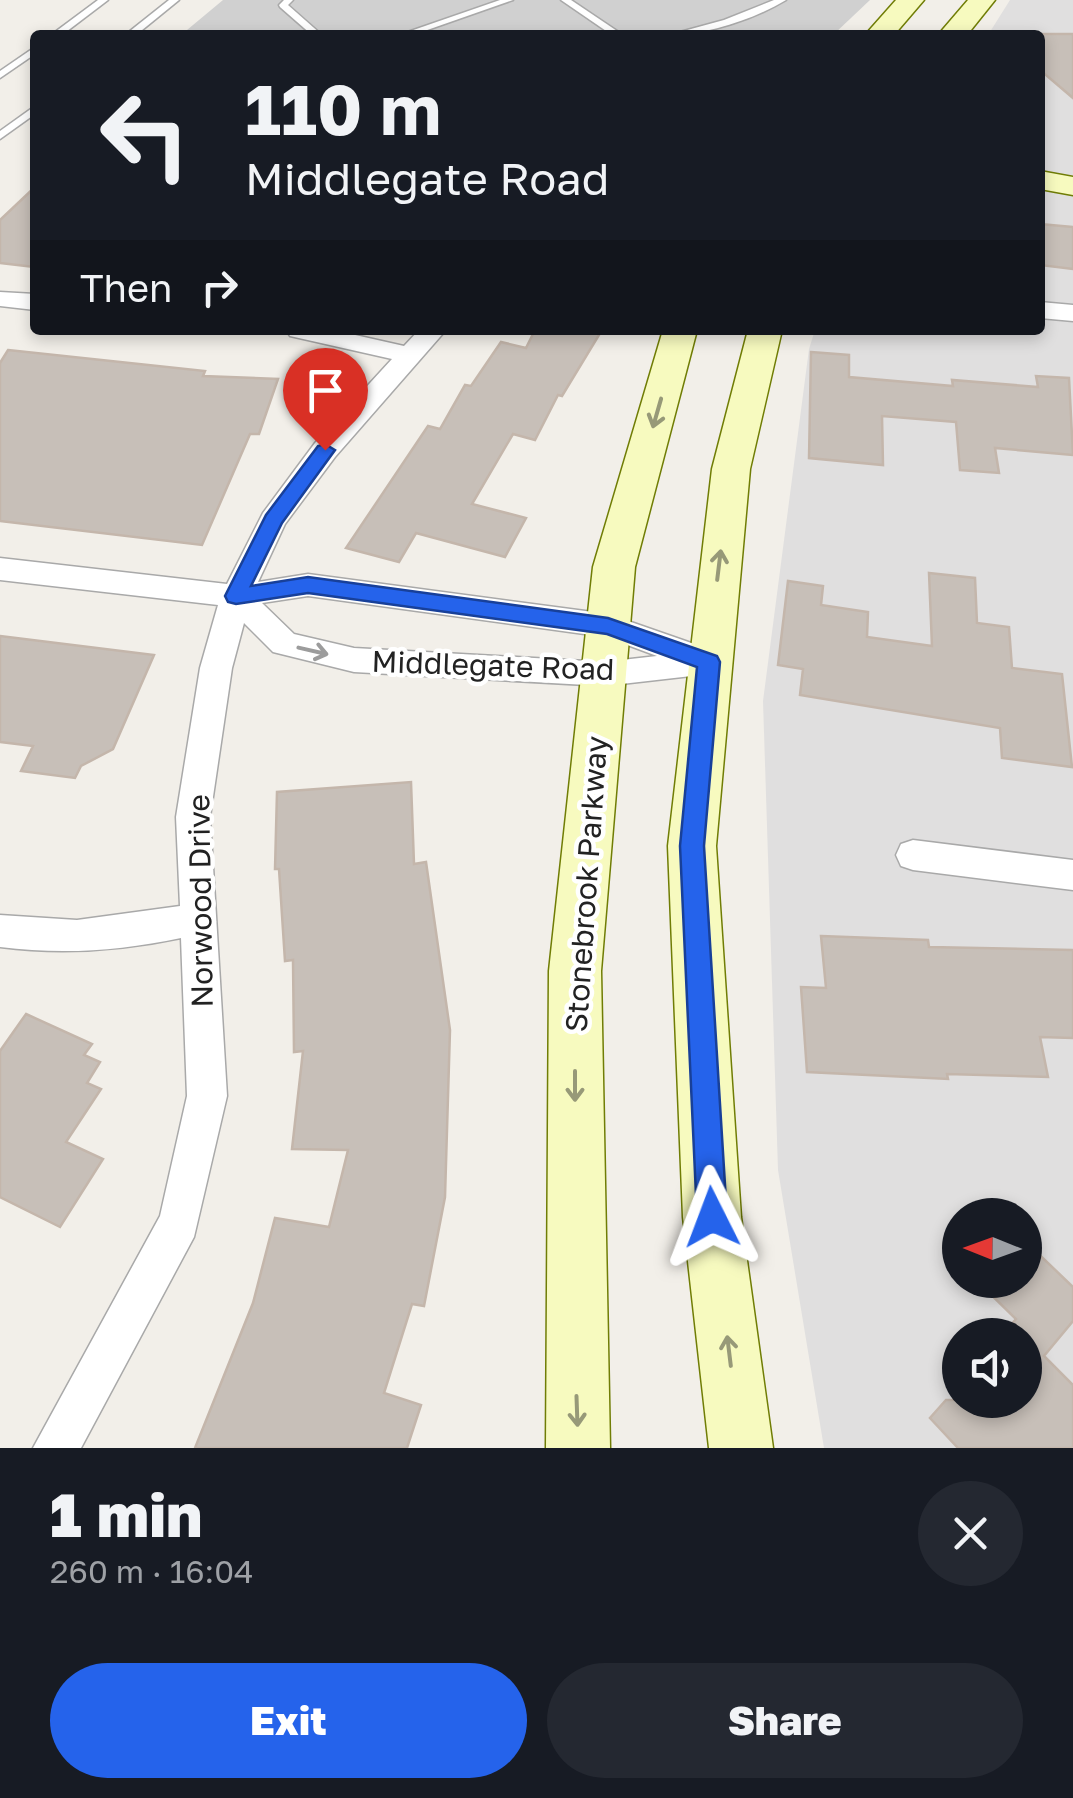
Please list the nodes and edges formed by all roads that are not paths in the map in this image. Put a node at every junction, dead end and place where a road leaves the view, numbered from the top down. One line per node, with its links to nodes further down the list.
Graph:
1 (104, 0): 9 (lane)
2 (175, 0): 10 (lane)
3 (289, 0): 11 (lane)
4 (509, 0): 12 (lane)
5 (565, 0): 13 (lane)
6 (782, 0): 14 (lane)
7 (911, 0): 15 (main road)
8 (982, 0): 16 (main road)
9 (63, 30)
10 (136, 30)
11 (310, 30)
12 (419, 30)
13 (610, 30)
14 (694, 30)
15 (884, 30)
16 (956, 30)
17 (30, 54): 18 (lane)
18 (0, 75)
19 (30, 113): 20 (lane)
20 (0, 136)
21 (1045, 153): 22 (main road)
22 (1073, 158)
23 (1045, 181): 24 (main road)
24 (1073, 186)
25 (0, 299): 26 (street)
26 (30, 302)
27 (1045, 310): 28 (street)
28 (1073, 313)
29 (347, 335): 32 (street)
30 (679, 335): 35 (main road, Stonebrook Parkway, one-way to 35)
31 (763, 335): 36 (main road, one-way to 31)
32 (422, 343): 34 (street, Norwood Drive)
33 (0, 569): 34 (street, Middlegate Road)
34 (236, 596): 35 (street, Middlegate Road); 35 (street, Middlegate Road, one-way to 35); 39 (street, Norwood Drive)
35 (606, 650): 36 (street, Middlegate Road); 36 (street, Middlegate Road); 42 (main road, Stonebrook Parkway, one-way to 42)
36 (709, 662): 43 (main road, one-way to 36)
37 (914, 855): 38 (street)
38 (1073, 874)
39 (199, 918): 40 (street); 41 (street, Norwood Drive)
40 (0, 931)
41 (56, 1448)
42 (578, 1448)
43 (741, 1448)

